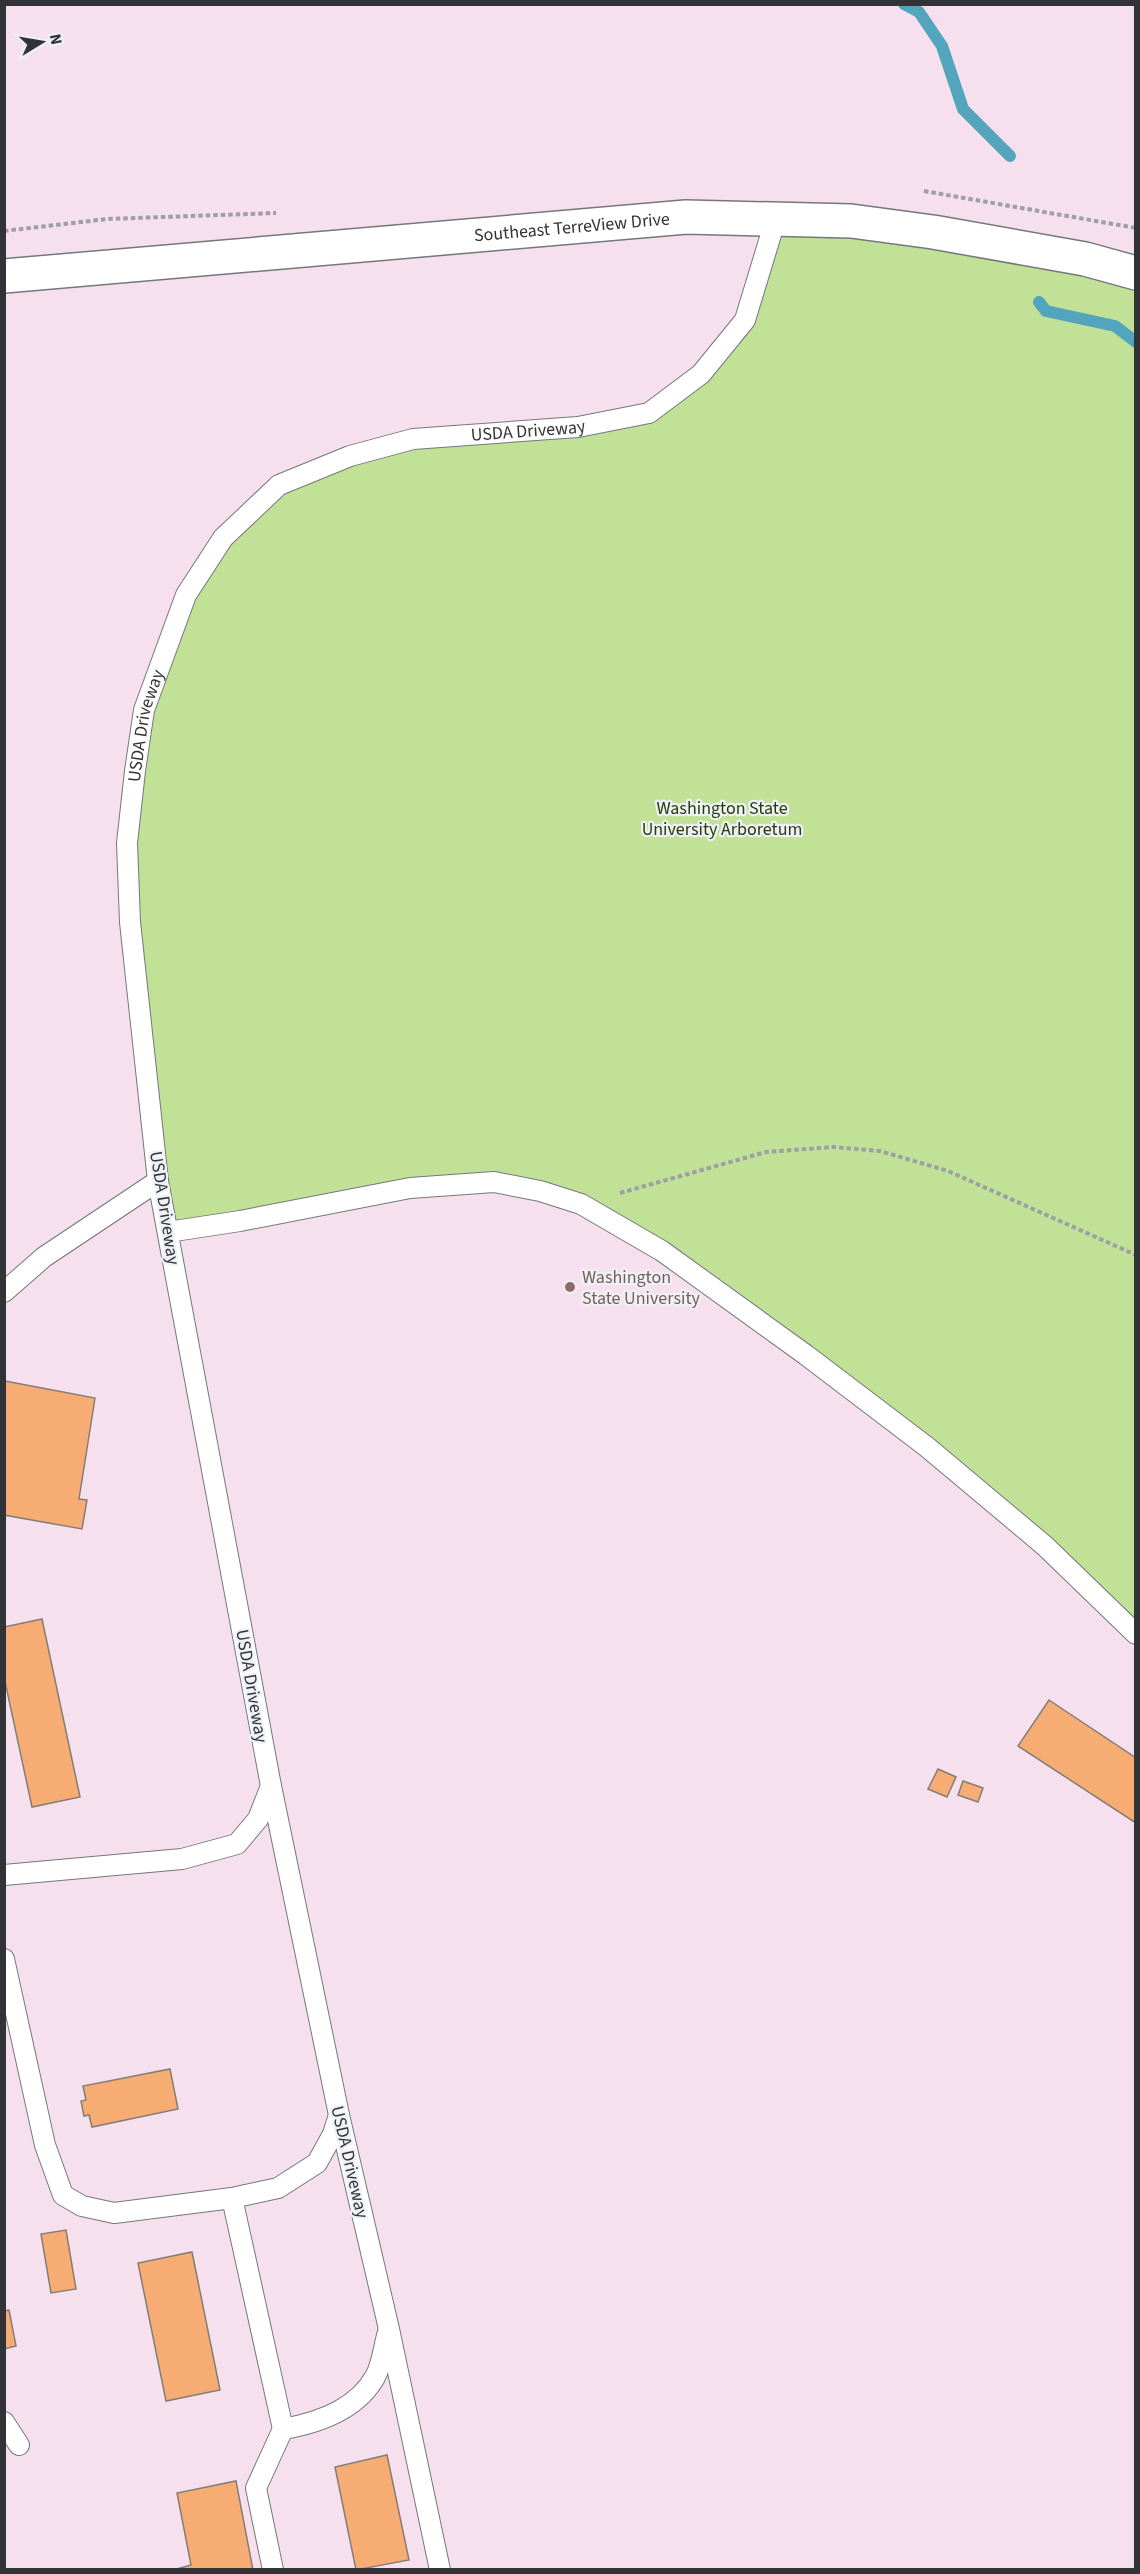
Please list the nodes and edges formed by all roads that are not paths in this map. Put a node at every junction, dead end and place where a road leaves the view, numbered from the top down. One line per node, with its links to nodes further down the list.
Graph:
1 (776, 218): 2 (main road, Southeast TerreView Drive); 3 (main road, Southeast TerreView Drive); 4 (lane, USDA Driveway)
2 (1136, 273)
3 (4, 276)
4 (158, 1181): 5 (lane, USDA Driveway); 6 (lane)
5 (168, 1232): 7 (lane); 8 (lane, USDA Driveway)
6 (4, 1292)
7 (1136, 1634)
8 (271, 1786): 9 (lane); 11 (lane, USDA Driveway)
9 (4, 1875)
10 (4, 1959): 12 (lane)
11 (339, 2115): 12 (lane); 13 (lane, USDA Driveway)
12 (232, 2198): 15 (lane)
13 (389, 2329): 15 (lane); 18 (lane, USDA Driveway)
14 (4, 2422): 16 (lane)
15 (283, 2429): 17 (lane)
16 (19, 2445)
17 (273, 2570)
18 (440, 2570)

